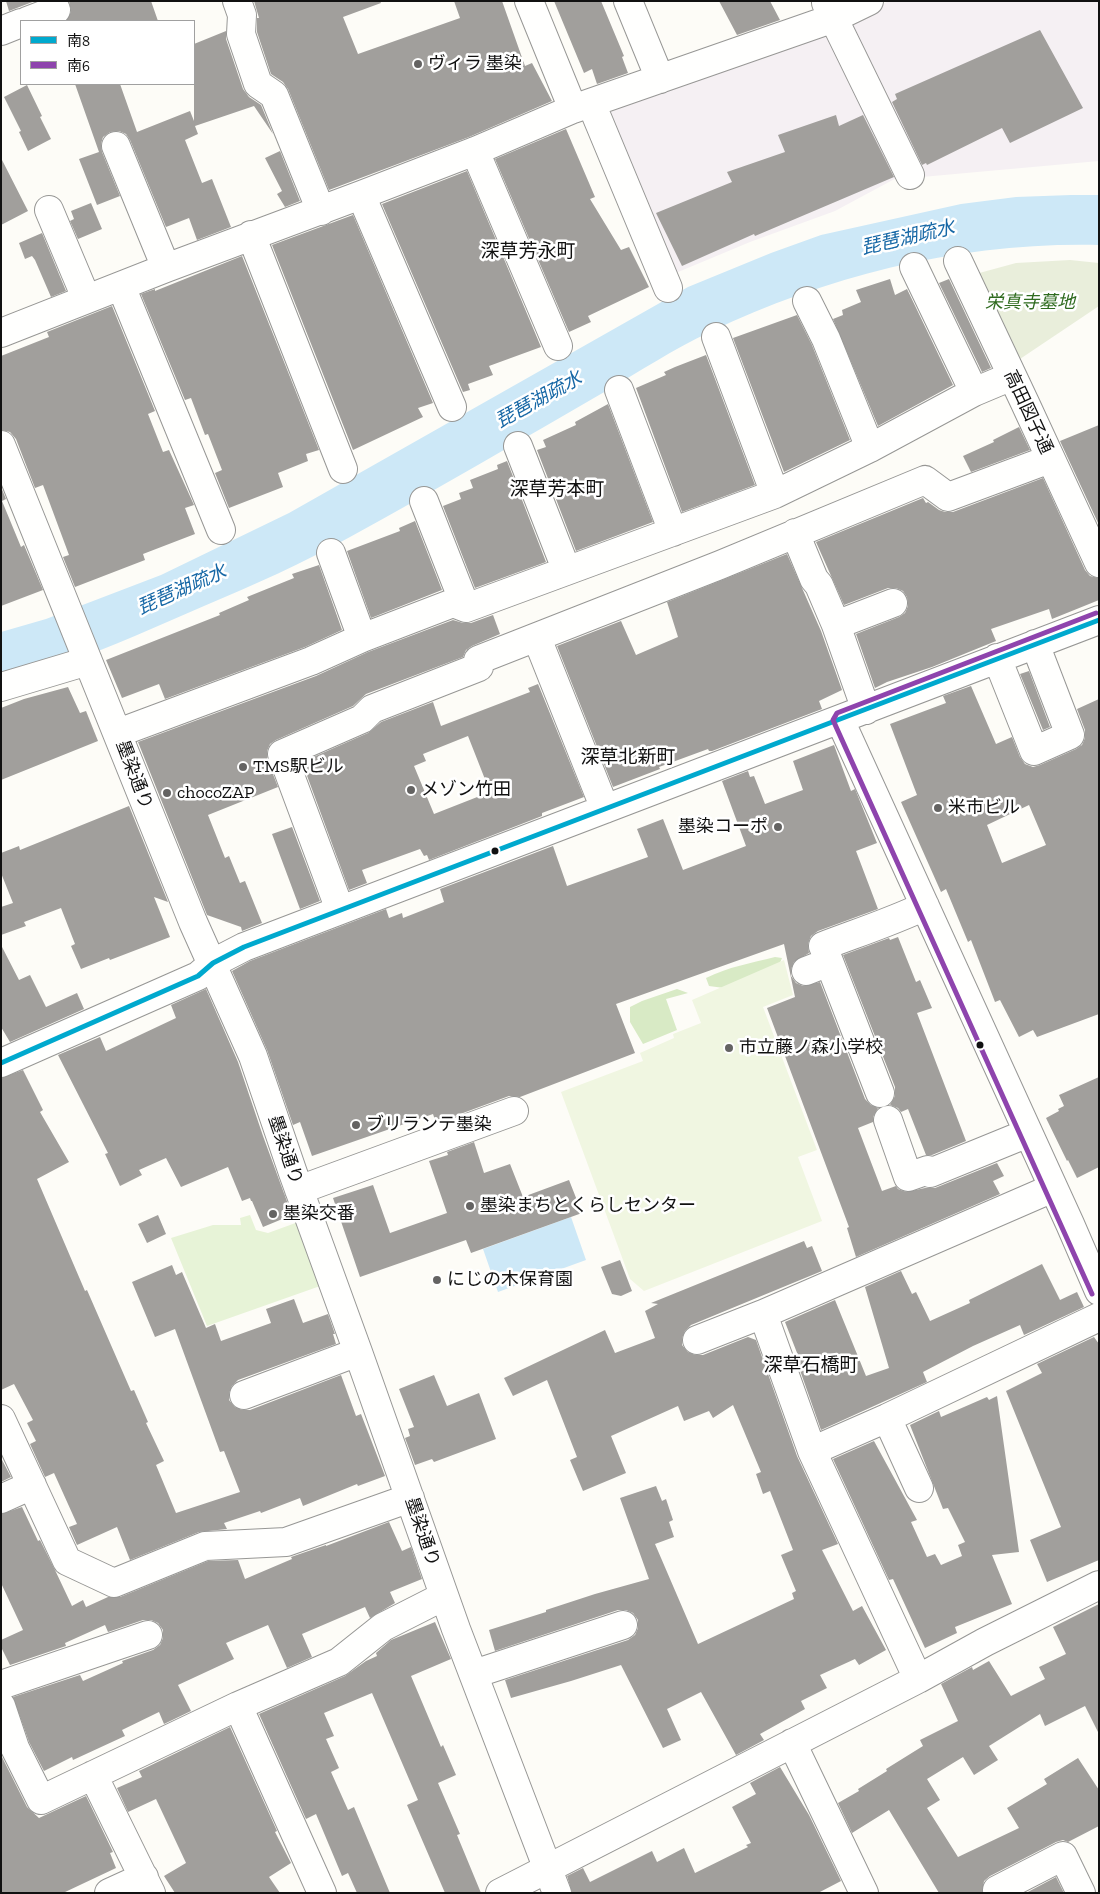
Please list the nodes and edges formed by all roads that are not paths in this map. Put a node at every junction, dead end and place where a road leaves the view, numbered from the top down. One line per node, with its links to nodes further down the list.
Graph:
1 (52, 1): 7 (street)
2 (237, 1): 17 (street)
3 (529, 1): 11 (street)
4 (628, 1): 10 (street)
5 (869, 1): 6 (street)
6 (830, 10): 10 (street); 14 (street)
7 (30, 20)
8 (20, 24): 9 (street)
9 (1, 31)
10 (660, 79): 11 (street)
11 (582, 106): 13 (street); 23 (street)
12 (116, 146): 21 (street)
13 (475, 151): 15 (street); 28 (street)
14 (910, 175)
15 (361, 196): 17 (street); 32 (street)
16 (49, 210): 24 (street)
17 (321, 211): 18 (street)
18 (251, 235): 21 (street); 37 (street)
19 (958, 262): 29 (street, 高田図子通)
20 (914, 267): 31 (street)
21 (166, 268): 22 (street)
22 (121, 286): 24 (street); 40 (street)
23 (668, 288)
24 (86, 298): 26 (street)
25 (807, 301): 35 (street)
26 (1, 333)
27 (716, 337): 38 (street)
28 (558, 346)
29 (1012, 376): 31 (street); 36 (street, 高田図子通)
30 (619, 390): 41 (street)
31 (974, 392): 35 (street)
32 (452, 407)
33 (1, 445): 54 (street, 墨染通り)
34 (518, 446): 45 (street)
35 (870, 448): 38 (street)
36 (1050, 459): 42 (street); 44 (street, 高田図子通)
37 (343, 469)
38 (775, 494): 41 (street)
39 (424, 501): 47 (street)
40 (221, 530)
41 (673, 532): 45 (street)
42 (795, 533): 49 (street); 51 (street)
43 (331, 553): 50 (street)
44 (1099, 563)
45 (566, 569): 47 (street)
46 (893, 603): 49 (street)
47 (466, 608): 50 (street)
48 (1099, 620): 52 (street)
49 (836, 625): 56 (street)
50 (362, 638): 58 (street)
51 (537, 638): 59 (street); 61 (street)
52 (1035, 644): 53 (street); 53 (street)
53 (997, 658): 56 (street)
54 (88, 661): 55 (street); 58 (street, 墨染通り)
55 (1, 687)
56 (866, 710): 57 (street)
57 (840, 720): 59 (street); 60 (street)
58 (118, 733): 62 (street, 墨染通り)
59 (605, 809): 61 (street)
60 (925, 906): 64 (street); 68 (street)
61 (340, 910): 62 (street)
62 (213, 963): 63 (street); 69 (street, 墨染通り)
63 (1, 1063)
64 (880, 1094)
65 (514, 1111): 69 (street)
66 (888, 1120): 68 (street)
67 (421, 1127): 69 (street)
68 (1028, 1133): 70 (street)
69 (296, 1182): 76 (street, 墨染通り)
70 (1053, 1188): 71 (street); 73 (street)
71 (1090, 1246): 72 (street)
72 (1099, 1291)
73 (763, 1314): 75 (street); 80 (street)
74 (1099, 1316): 78 (street)
75 (697, 1340)
76 (358, 1352): 77 (street); 83 (street, 墨染通り)
77 (244, 1395)
78 (887, 1418): 80 (street); 82 (street)
79 (1, 1419): 81 (street)
80 (812, 1451): 90 (street)
81 (32, 1485): 83 (street); 84 (street)
82 (919, 1488)
83 (410, 1498): 86 (street, 墨染通り)
84 (1, 1499)
85 (1099, 1585): 90 (street)
86 (444, 1596): 89 (street, 墨染通り); 93 (street)
87 (623, 1625): 89 (street)
88 (148, 1635): 91 (street)
89 (474, 1674): 97 (street, 墨染通り)
90 (918, 1679): 94 (street)
91 (1, 1685)
92 (1, 1706): 95 (street)
93 (238, 1706): 95 (street); 100 (street)
94 (792, 1743): 97 (street); 102 (street)
95 (93, 1775): 98 (street)
96 (576, 1867): 97 (street)
97 (552, 1881): 101 (street)
98 (148, 1885): 99 (street)
99 (109, 1893)
100 (322, 1893)
101 (500, 1893)
102 (864, 1893)
103 (998, 1893): 104 (street)
104 (1081, 1893)

